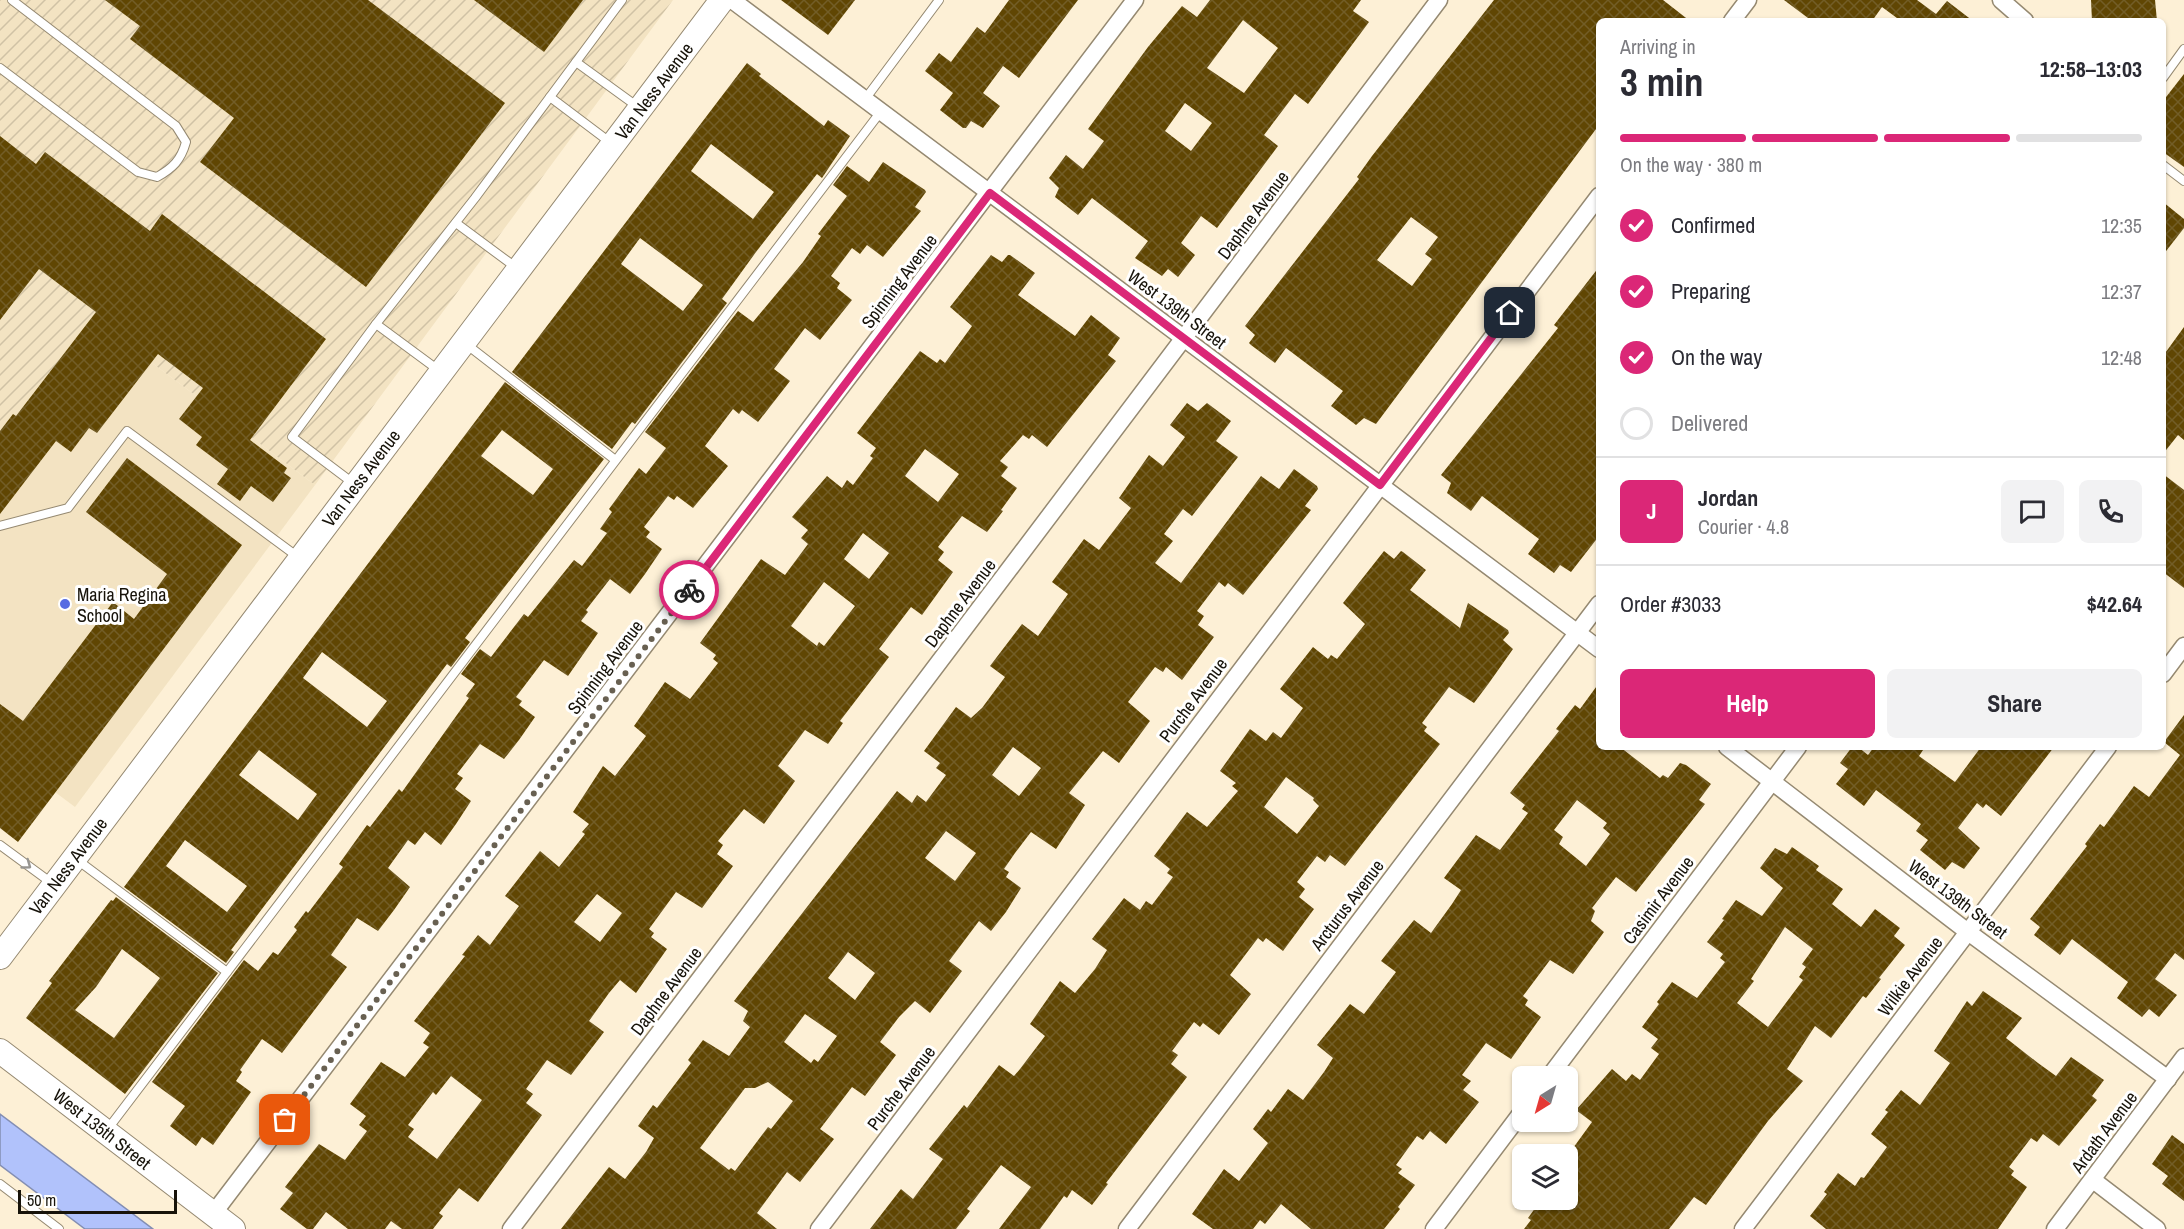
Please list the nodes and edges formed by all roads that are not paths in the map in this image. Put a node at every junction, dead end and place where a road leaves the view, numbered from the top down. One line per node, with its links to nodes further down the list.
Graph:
1 (12, 0): 14 (lane)
2 (622, 0): 13 (lane)
3 (722, 0): 18 (main road, Van Ness Avenue)
4 (732, 0): 17 (street, West 139th Street)
5 (939, 0): 17 (lane)
6 (1135, 0): 23 (street, Spinning Avenue)
7 (1439, 0): 28 (street, Daphne Avenue)
8 (1748, 0): 10 (street)
9 (2001, 0): 11 (street)
10 (1734, 18)
11 (2024, 18)
12 (2184, 49): 15 (lane)
13 (576, 62): 16 (lane); 18 (lane)
14 (0, 68)
15 (2166, 74)
16 (550, 97): 20 (lane); 25 (lane)
17 (866, 98): 19 (street, West 139th Street)
18 (640, 109): 20 (main road, Van Ness Avenue)
19 (882, 110): 23 (street, West 139th Street); 31 (lane)
20 (613, 145): 26 (main road, Van Ness Avenue)
21 (2166, 167): 22 (lane)
22 (2184, 181)
23 (990, 193): 28 (street, West 139th Street); 59 (street, Spinning Avenue)
24 (1596, 200): 33 (street, Purche Avenue)
25 (456, 223): 26 (lane); 27 (lane)
26 (519, 269): 29 (main road, Van Ness Avenue)
27 (376, 324): 30 (lane); 32 (lane)
28 (1184, 339): 33 (street, West 139th Street); 62 (street, Daphne Avenue)
29 (464, 342): 30 (main road, Van Ness Avenue); 31 (lane)
30 (441, 373): 32 (main road, Van Ness Avenue)
31 (614, 459): 50 (lane)
32 (356, 485): 35 (main road, Van Ness Avenue)
33 (1380, 485): 37 (street, West 139th Street); 63 (street, Purche Avenue)
34 (0, 526): 35 (lane)
35 (300, 559): 46 (main road, Van Ness Avenue)
36 (1596, 608): 37 (street, Arcturus Avenue)
37 (1578, 633): 39 (street, West 139th Street); 64 (street, Arcturus Avenue)
38 (2184, 646): 40 (street)
39 (1596, 647)
40 (2166, 670)
41 (1731, 750): 44 (street, West 139th Street)
42 (1796, 750): 44 (street, Casimir Avenue)
43 (2106, 750): 48 (street, Wilkie Avenue)
44 (1772, 781): 48 (street, West 139th Street); 53 (street, Casimir Avenue)
45 (1, 849): 47 (lane, one-way to 47)
46 (75, 858): 47 (main road, Van Ness Avenue); 50 (lane)
47 (54, 885): 49 (main road, Van Ness Avenue)
48 (1968, 932): 54 (street, West 139th Street); 66 (street, Wilkie Avenue)
49 (0, 957)
50 (227, 972): 56 (lane)
51 (0, 1051): 56 (main road, West 135th Street)
52 (2184, 1057): 54 (street, Ardath Avenue)
53 (1557, 1066)
54 (2168, 1079): 57 (street, Ardath Avenue)
55 (1512, 1125): 65 (street)
56 (106, 1132): 59 (main road, West 135th Street)
57 (2093, 1180): 67 (street, Ardath Avenue); 68 (street)
58 (0, 1184): 60 (lane)
59 (213, 1214): 61 (main road, West 135th Street)
60 (59, 1229)
61 (233, 1229)
62 (511, 1229)
63 (819, 1229)
64 (1127, 1229)
65 (1434, 1229)
66 (1743, 1229)
67 (2055, 1229)
68 (2157, 1229)

